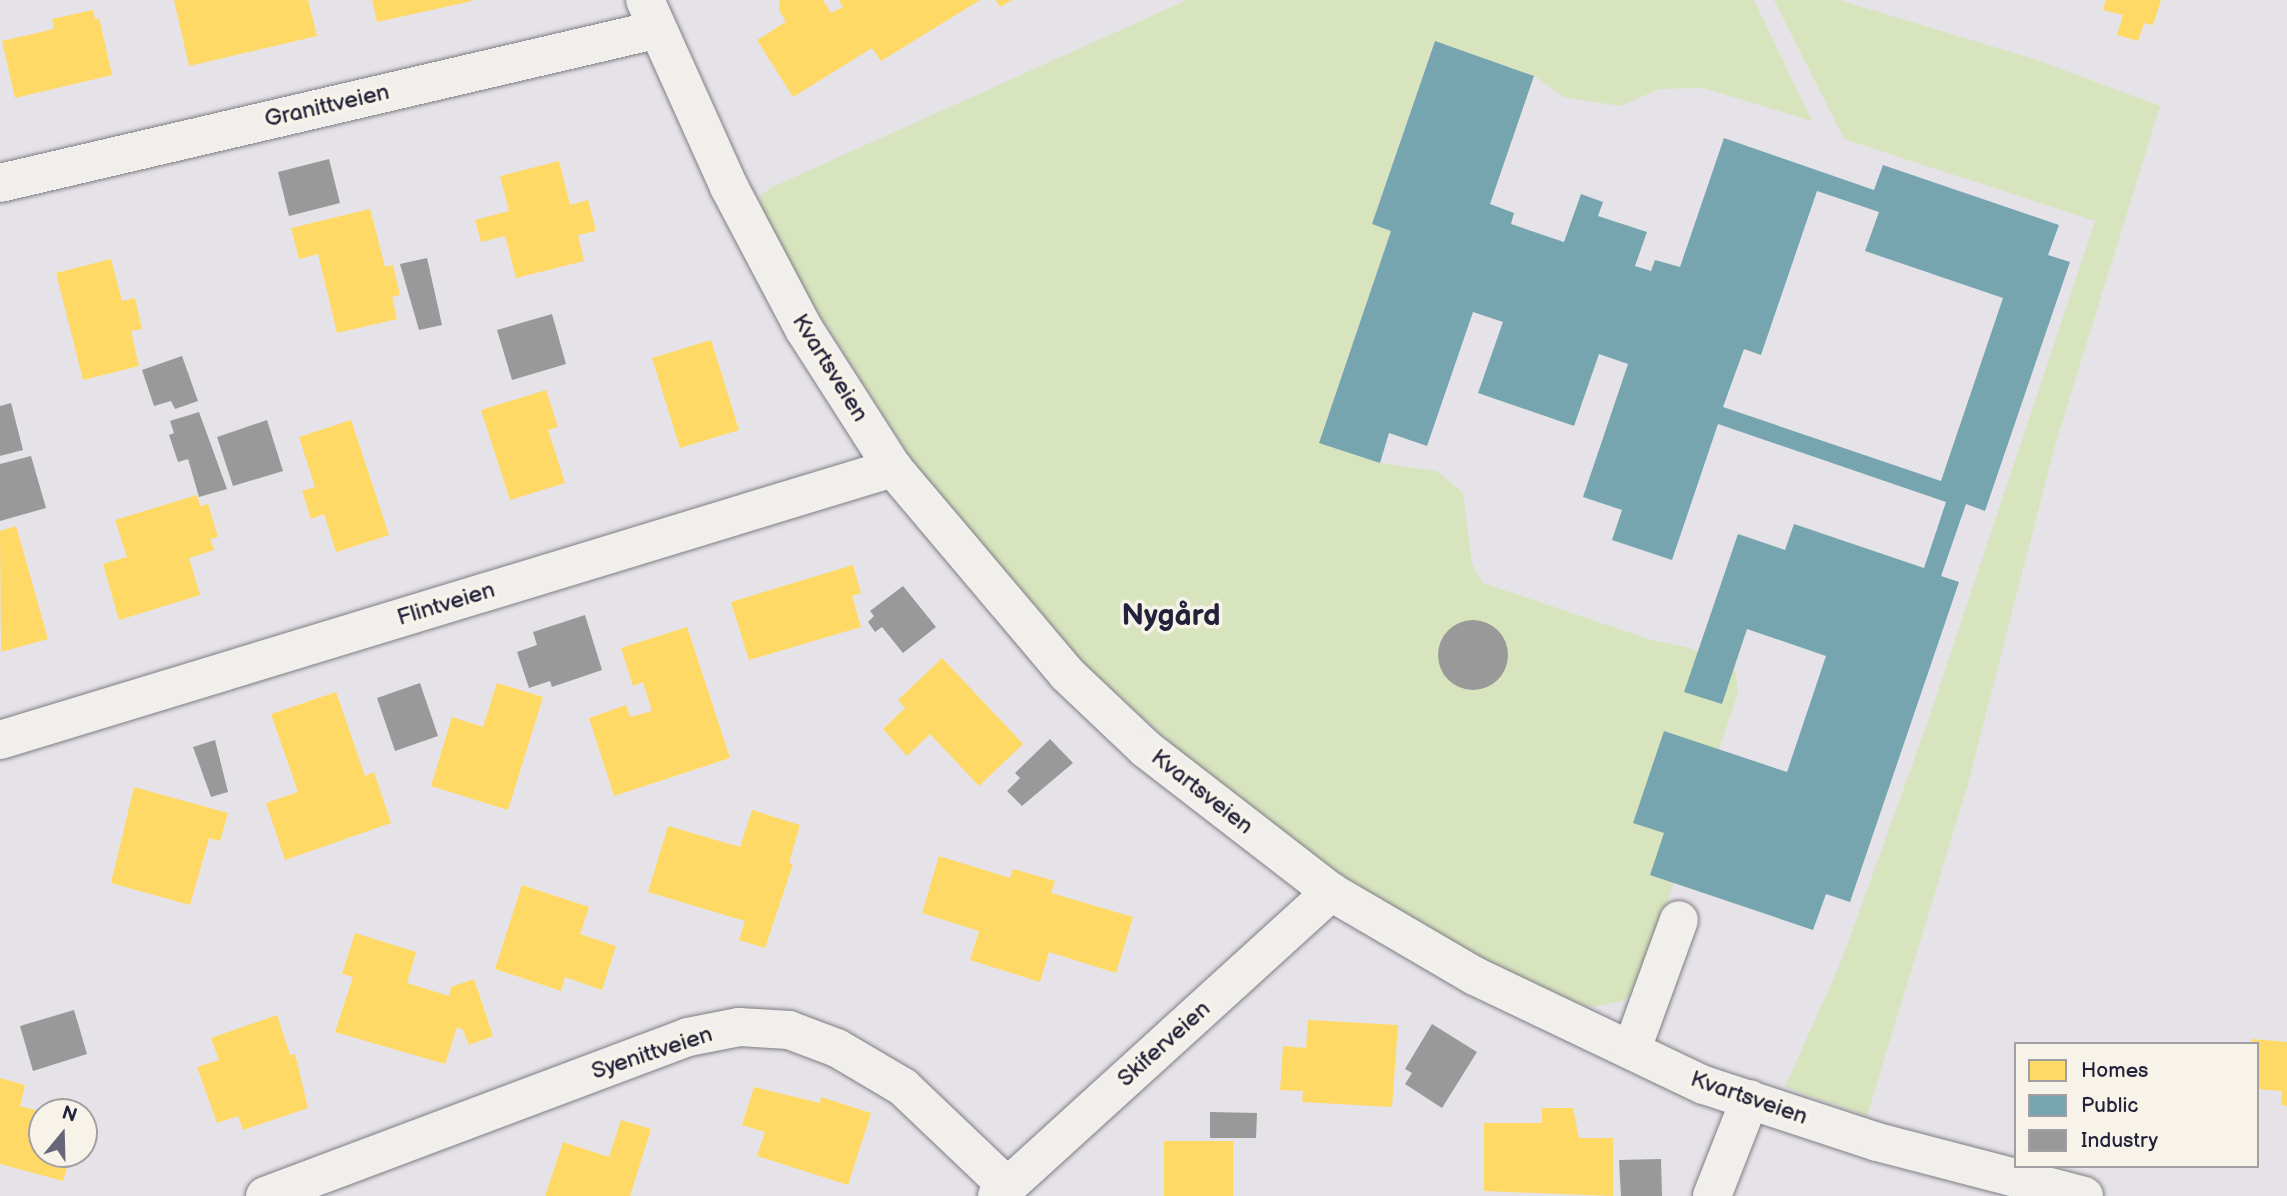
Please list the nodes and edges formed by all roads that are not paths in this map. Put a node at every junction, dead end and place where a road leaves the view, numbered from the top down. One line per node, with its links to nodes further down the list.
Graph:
1 (650, 15): 2 (street, Granittveien); 3 (street, Kvartsveien)
2 (0, 183)
3 (893, 468): 4 (street, Flintveien); 5 (street, Kvartsveien)
4 (0, 740)
5 (1331, 892): 7 (street, Kvartsveien); 9 (street, Skiferveien)
6 (1679, 920): 7 (street)
7 (1632, 1049): 8 (street, Kvartsveien)
8 (1750, 1099): 11 (street); 12 (street, Kvartsveien)
9 (1002, 1191): 10 (street, Syenittveien)
10 (265, 1196)
11 (1712, 1196)
12 (2084, 1196)

